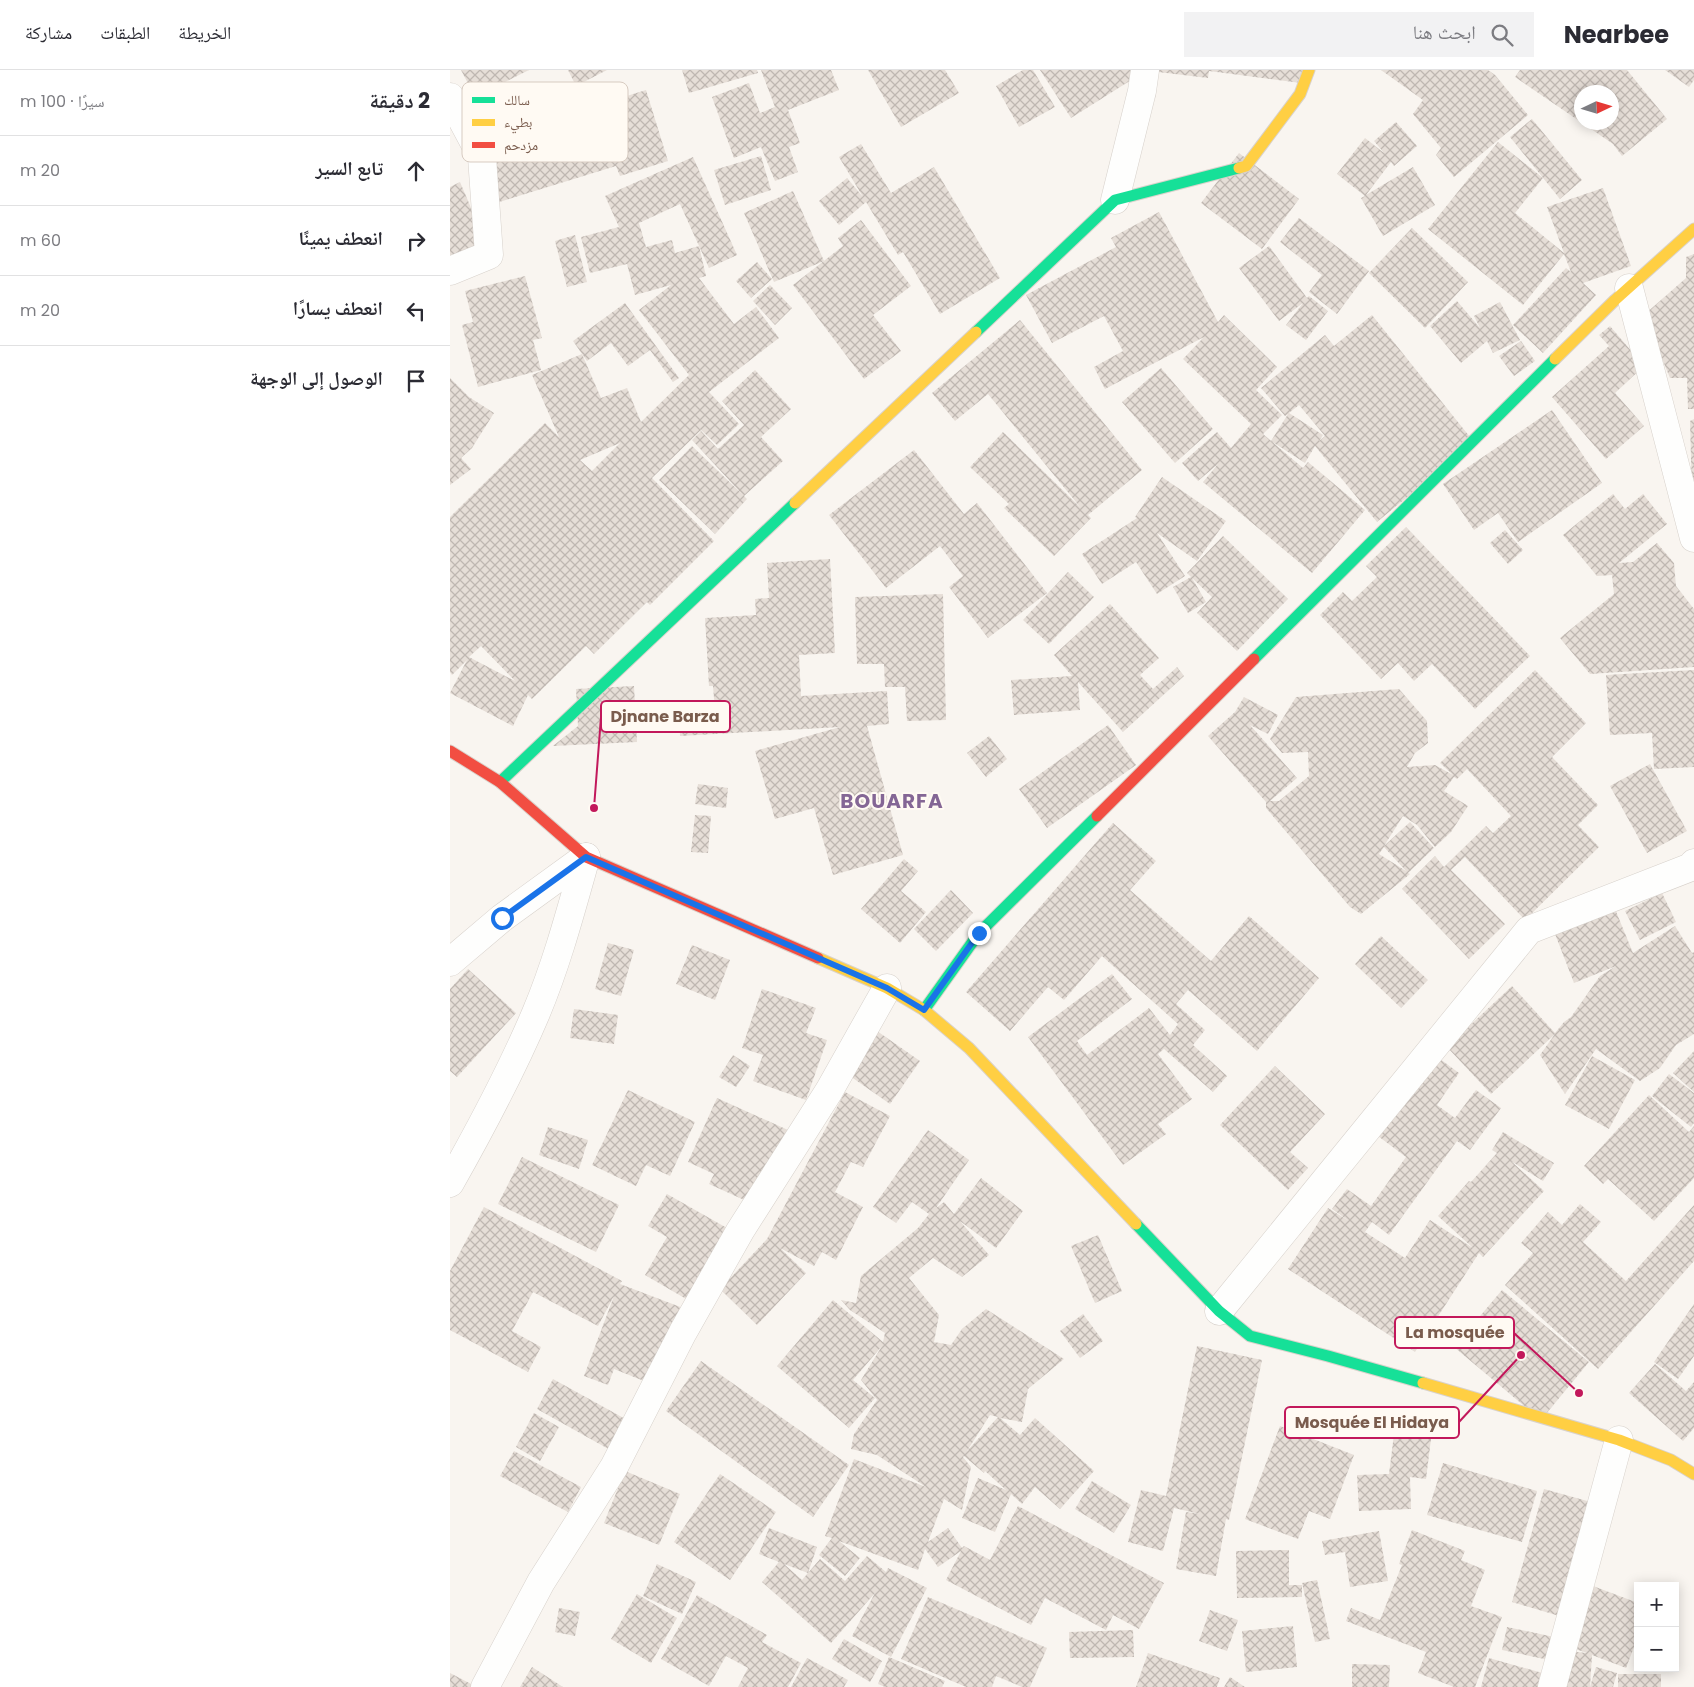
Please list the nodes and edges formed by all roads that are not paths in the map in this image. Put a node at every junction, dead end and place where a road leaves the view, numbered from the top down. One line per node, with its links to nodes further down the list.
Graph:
1 (1144, 70): 6 (street)
2 (1309, 70): 6 (street)
3 (450, 98): 4 (street)
4 (462, 120)
5 (482, 162): 8 (street)
6 (1115, 200): 12 (street)
7 (1694, 229): 9 (street)
8 (450, 271)
9 (1629, 288): 10 (street); 17 (street)
10 (1694, 538)
11 (450, 751): 12 (street)
12 (500, 782): 13 (street)
13 (586, 857): 15 (street); 16 (street); 18 (street)
14 (1694, 863): 19 (street)
15 (450, 962)
16 (887, 988): 17 (street); 22 (street)
17 (924, 1010): 19 (street)
18 (450, 1183)
19 (1219, 1311): 20 (street)
20 (1619, 1440): 21 (street); 23 (street)
21 (1694, 1474)
22 (485, 1687)
23 (1552, 1687)

